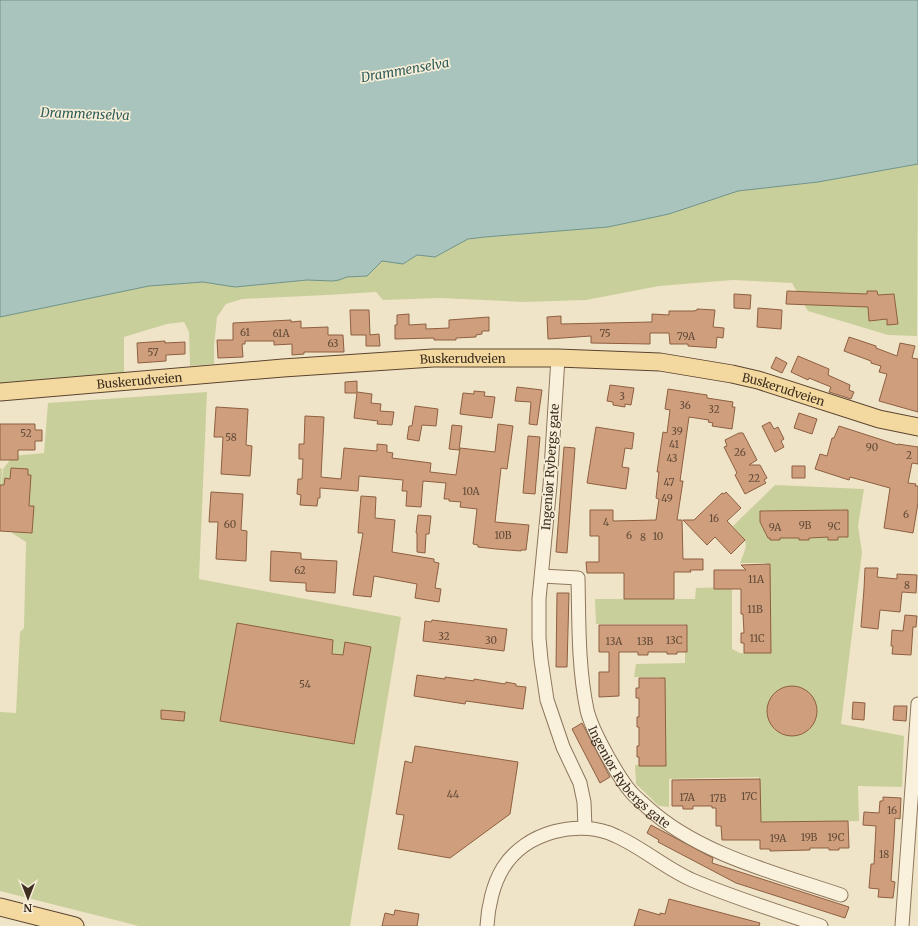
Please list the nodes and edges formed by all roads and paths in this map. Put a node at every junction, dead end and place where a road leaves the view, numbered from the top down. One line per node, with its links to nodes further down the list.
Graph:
1 (558, 358): 2 (main road, Buskerudveien); 3 (main road, Buskerudveien); 4 (street, Ingeniør Rybergs gate)
2 (0, 392)
3 (918, 427)
4 (542, 576): 6 (street, Ingeniør Rybergs gate); 7 (street, Ingeniør Rybergs gate)
5 (918, 704): 12 (street)
6 (585, 828): 9 (street); 11 (street)
7 (841, 895)
8 (0, 907): 10 (main road)
9 (486, 922)
10 (74, 926)
11 (821, 926)
12 (902, 926)

